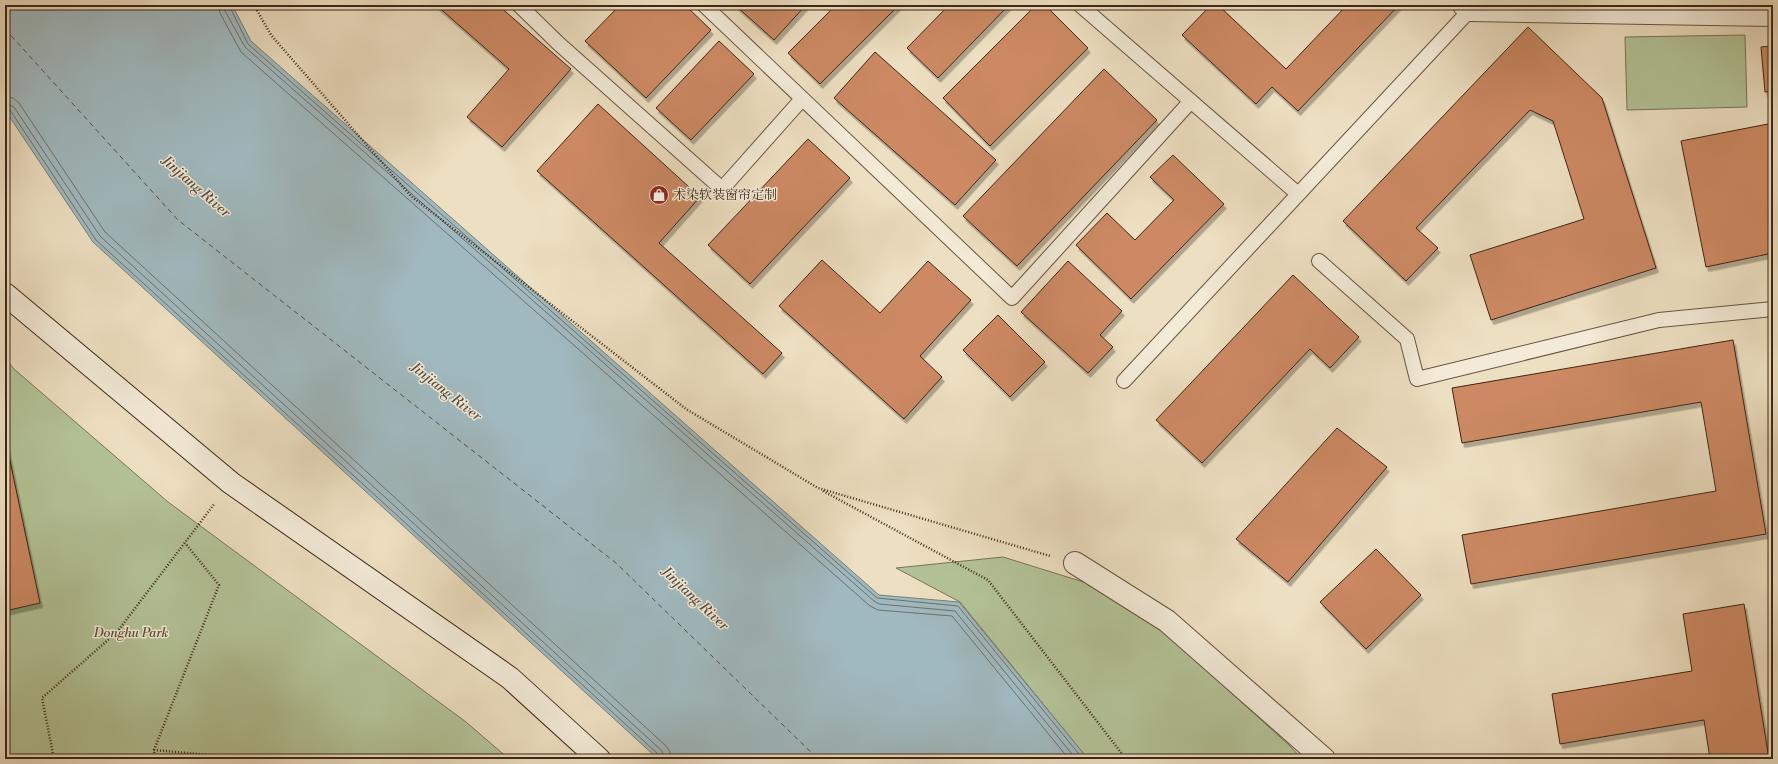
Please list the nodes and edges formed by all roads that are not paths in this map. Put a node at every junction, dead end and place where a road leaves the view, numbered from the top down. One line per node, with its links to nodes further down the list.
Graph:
1 (519, 5): 7 (lane)
2 (704, 5): 7 (lane)
3 (1080, 5): 8 (lane)
4 (1467, 8): 5 (street); 9 (lane)
5 (1514, 8): 6 (street)
6 (1773, 15)
7 (802, 99): 8 (lane)
8 (1191, 101): 9 (lane)
9 (1298, 194): 13 (lane)
10 (1319, 262): 12 (lane)
11 (5, 294): 15 (street)
12 (1773, 309)
13 (1124, 381)
14 (1075, 563): 16 (street)
15 (599, 759)
16 (1324, 759)

